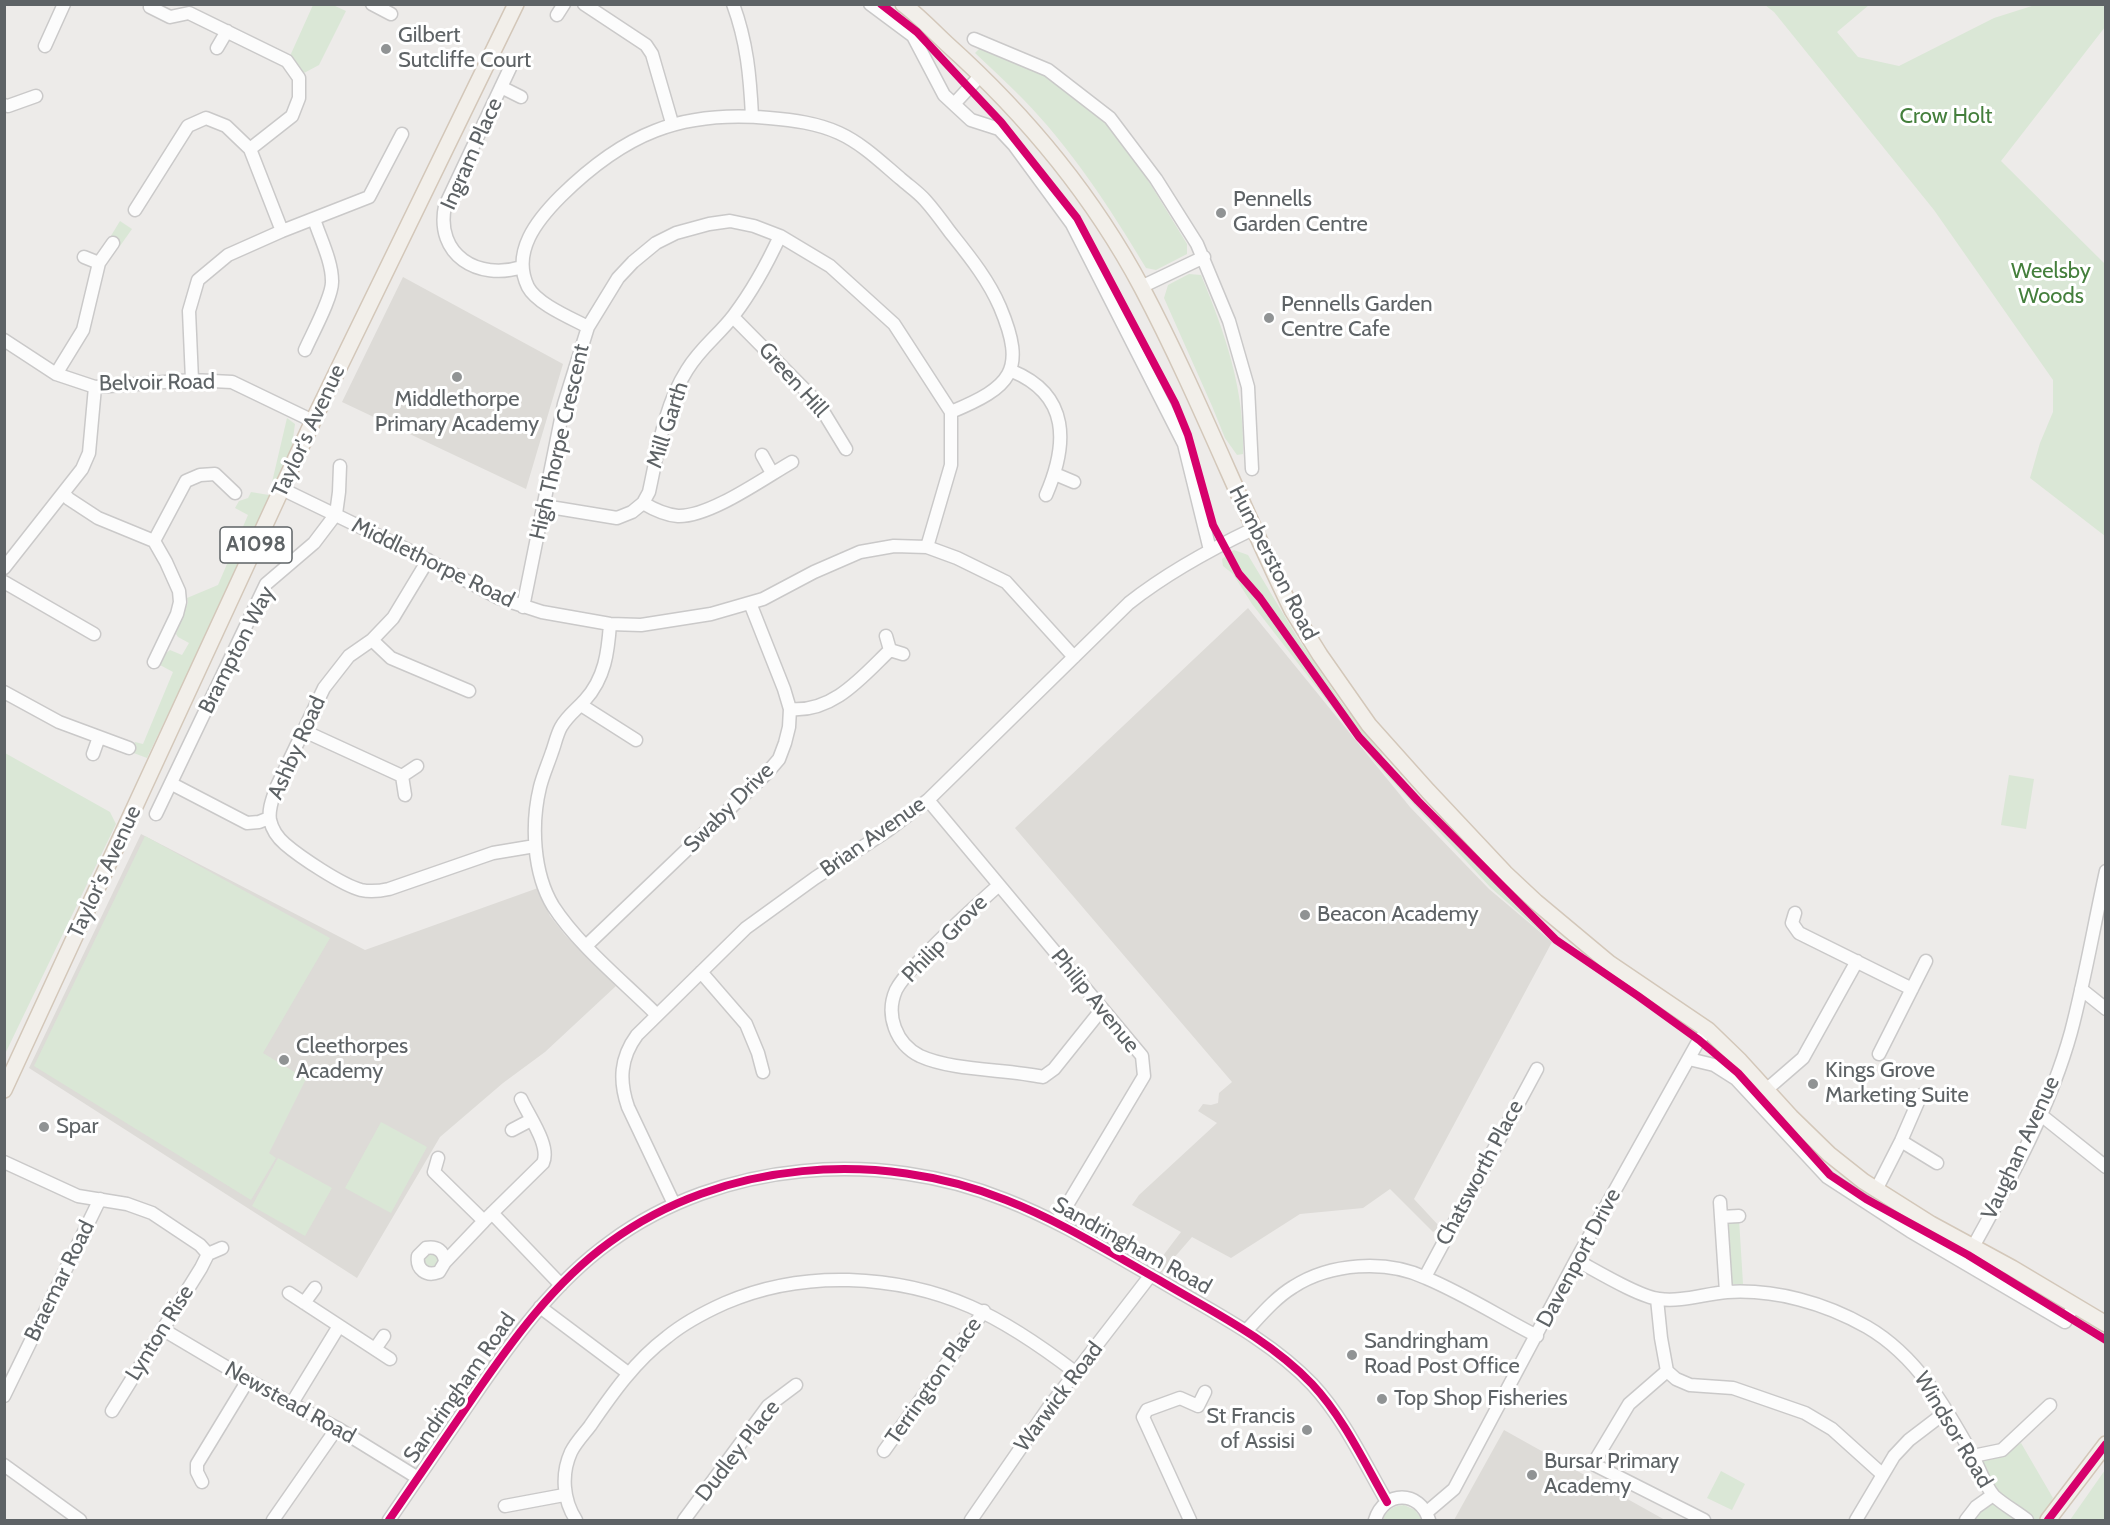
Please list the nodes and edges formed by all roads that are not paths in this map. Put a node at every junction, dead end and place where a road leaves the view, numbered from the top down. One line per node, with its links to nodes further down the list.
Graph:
1 (64, 4): 12 (street)
2 (372, 4): 9 (street)
3 (516, 4): 44 (main road, Taylor's Avenue / A1098)
4 (584, 4): 22 (street)
5 (733, 4): 21 (street)
6 (870, 4): 19 (street)
7 (903, 4): 15 (main road, Humberston Road)
8 (150, 7): 10 (street)
9 (391, 14)
10 (227, 31): 13 (street); 24 (street)
11 (974, 39): 31 (street)
12 (45, 46)
13 (217, 48)
14 (510, 68): 16 (street, Ingram Place)
15 (981, 75): 19 (street); 34 (main road, Humberston Road)
16 (501, 87): 18 (street, Ingram Place); 33 (street, Ingram Place)
17 (36, 96): 20 (street)
18 (521, 97)
19 (954, 104): 63 (street)
20 (4, 105)
21 (752, 116): 22 (street); 39 (street)
22 (672, 123): 33 (street)
23 (402, 134): 26 (street)
24 (250, 149): 25 (street); 27 (street)
25 (135, 210)
26 (314, 219): 27 (street); 38 (street)
27 (282, 231): 41 (street)
28 (780, 236): 35 (street, Mill Garth); 36 (street, High Thorpe Crescent); 43 (street, High Thorpe Crescent)
29 (114, 243): 32 (street)
30 (84, 257): 32 (street)
31 (1204, 257): 34 (street); 49 (street)
32 (99, 263): 40 (street)
33 (522, 267): 36 (street)
34 (1141, 287): 60 (main road, Humberston Road)
35 (733, 316): 45 (street, Green Hill); 57 (street, Mill Garth)
36 (588, 327): 58 (street, High Thorpe Crescent)
37 (4, 340): 40 (street, Belvoir Road)
38 (305, 350)
39 (1012, 371): 43 (street); 51 (street)
40 (56, 374): 42 (street, Belvoir Road)
41 (192, 380): 42 (street, Belvoir Road); 44 (street, Belvoir Road)
42 (95, 387): 54 (street)
43 (951, 412): 62 (street)
44 (313, 421): 53 (main road, Taylor's Avenue / A1098)
45 (846, 449)
46 (762, 455): 50 (street)
47 (792, 462): 50 (street)
48 (340, 465): 59 (street)
49 (1252, 469)
50 (772, 473): 57 (street)
51 (1055, 474): 52 (street); 56 (street)
52 (1074, 482)
53 (282, 489): 59 (street, Middlethorpe Road); 111 (main road, Taylor's Avenue / A1098)
54 (63, 493): 61 (street); 65 (street)
55 (235, 493): 61 (street)
56 (1046, 495)
57 (643, 503): 58 (street)
58 (544, 506): 68 (street, High Thorpe Crescent)
59 (336, 514): 64 (street, Middlethorpe Road); 88 (street, Brampton Way)
60 (1253, 529): 63 (street, Brian Avenue); 106 (main road, Humberston Road)
61 (154, 541): 76 (street)
62 (927, 547): 67 (street, Middlethorpe Road); 75 (street, Middlethorpe Road)
63 (1210, 550): 75 (street, Brian Avenue)
64 (428, 561): 68 (street, Middlethorpe Road); 72 (street, Ashby Road)
65 (4, 568)
66 (4, 582): 70 (street)
67 (750, 603): 69 (street, Middlethorpe Road); 80 (street, Swaby Drive)
68 (523, 607): 69 (street, Middlethorpe Road)
69 (610, 624): 79 (street)
70 (94, 634)
71 (886, 636): 73 (street)
72 (372, 640): 78 (street); 81 (street, Ashby Road)
73 (890, 650): 74 (street); 80 (street)
74 (903, 654)
75 (1074, 657): 90 (street, Brian Avenue)
76 (153, 662)
77 (4, 692): 82 (street)
78 (469, 692)
79 (581, 705): 83 (street); 93 (street)
80 (790, 709): 97 (street, Swaby Drive)
81 (304, 731): 87 (street); 92 (street, Ashby Road)
82 (99, 737): 84 (street); 85 (street)
83 (636, 740)
84 (129, 748)
85 (93, 754)
86 (417, 766): 87 (street)
87 (402, 776): 89 (street)
88 (172, 784): 91 (street, Brampton Way); 92 (street)
89 (405, 795)
90 (928, 800): 95 (street, Philip Avenue); 100 (street, Brian Avenue)
91 (156, 814)
92 (270, 818): 93 (street, Ashby Road)
93 (536, 846): 97 (street)
94 (2106, 871): 102 (street, Vaughan Avenue)
95 (999, 885): 103 (street, Philip Avenue); 103 (street, Philip Grove)
96 (1795, 913): 98 (street)
97 (586, 946): 105 (street)
98 (1857, 961): 101 (street); 112 (street)
99 (1926, 961): 101 (street)
100 (701, 972): 105 (street, Brian Avenue); 110 (street)
101 (1912, 989): 107 (street)
102 (2081, 989): 104 (street); 115 (street, Vaughan Avenue)
103 (1102, 1009): 130 (street, Philip Avenue)
104 (2106, 1009)
105 (657, 1015): 126 (street, Brian Avenue)
106 (1708, 1030): 108 (street, Davenport Drive); 112 (main road, Humberston Road)
107 (1879, 1054)
108 (1689, 1059): 134 (street, Davenport Drive); 144 (street)
109 (1537, 1069): 137 (street, Chatsworth Place)
110 (763, 1072)
111 (4, 1090)
112 (1766, 1090): 123 (main road, Humberston Road)
113 (1922, 1095): 118 (street)
114 (520, 1099): 116 (street)
115 (2041, 1115): 122 (street); 131 (street, Vaughan Avenue)
116 (531, 1120): 117 (street); 128 (street)
117 (512, 1130)
118 (1901, 1141): 120 (street); 123 (street)
119 (438, 1158): 128 (street)
120 (1937, 1163)
121 (6, 1167): 124 (street)
122 (2106, 1167)
123 (1876, 1190): 131 (main road, Humberston Road)
124 (100, 1199): 133 (street); 161 (street, Braemar Road)
125 (1720, 1203): 129 (street)
126 (674, 1204): 130 (street, Sandringham Road); 138 (street, Sandringham Road)
127 (1738, 1216): 129 (street)
128 (488, 1217): 135 (street); 138 (street)
129 (1721, 1217): 140 (street)
130 (1057, 1222): 136 (street, Sandringham Road)
131 (1973, 1247): 144 (main road, Humberston Road)
132 (222, 1248): 133 (street)
133 (208, 1254): 149 (street, Lynton Rise)
134 (1576, 1260): 142 (street, Windsor Road); 152 (street, Davenport Drive)
135 (445, 1262)
136 (1150, 1276): 150 (street, Sandringham Road); 156 (street, Warwick Road)
137 (1425, 1277): 150 (street); 152 (street)
138 (561, 1284): 145 (street, Sandringham Road)
139 (315, 1288): 143 (street)
140 (1726, 1292): 142 (street, Windsor Road); 165 (street, Windsor Road)
141 (289, 1293): 143 (street)
142 (1657, 1299): 155 (street)
143 (304, 1303): 148 (street)
144 (2074, 1305): 147 (main road, Humberston Road)
145 (540, 1307): 157 (street); 174 (street, Sandringham Road)
146 (984, 1311): 156 (street); 157 (street); 168 (street, Terrington Place)
147 (2106, 1324)
148 (339, 1326): 153 (street); 162 (street)
149 (162, 1329): 158 (street, Newstead Road); 164 (street, Lynton Rise)
150 (1246, 1331): 178 (street, Sandringham Road)
151 (384, 1336): 153 (street)
152 (1537, 1336): 180 (street, Davenport Drive)
153 (375, 1349): 154 (street)
154 (390, 1359)
155 (1667, 1371): 173 (street); 189 (street)
156 (1076, 1372): 186 (street, Warwick Road)
157 (628, 1373): 176 (street)
158 (248, 1380): 162 (street, Newstead Road); 170 (street)
159 (796, 1385): 185 (street, Dudley Place)
160 (1205, 1392): 187 (street)
161 (4, 1396)
162 (292, 1403): 166 (street, Newstead Road)
163 (2050, 1406): 169 (street)
164 (112, 1411)
165 (1947, 1411): 169 (street, Windsor Road); 173 (street)
166 (337, 1428): 174 (street, Newstead Road); 182 (street)
167 (2106, 1444): 193 (main road)
168 (884, 1451)
169 (1973, 1456): 177 (street, Windsor Road)
170 (197, 1464): 172 (street); 175 (street)
171 (4, 1465): 181 (street)
172 (183, 1467)
173 (1882, 1474): 190 (street)
174 (418, 1478): 183 (street, Sandringham Road)
175 (202, 1482)
176 (564, 1495): 179 (street); 184 (street)
177 (1993, 1495): 191 (street); 192 (street, Windsor Road)
178 (1387, 1502): 180 (street); 188 (street)
179 (505, 1506)
180 (1428, 1516)
181 (80, 1521)
182 (273, 1521)
183 (389, 1521)
184 (576, 1521)
185 (684, 1521)
186 (970, 1521)
187 (1190, 1521)
188 (1375, 1521)
189 (1704, 1521)
190 (1856, 1521)
191 (1966, 1521)
192 (2027, 1521)
193 (2049, 1521)

